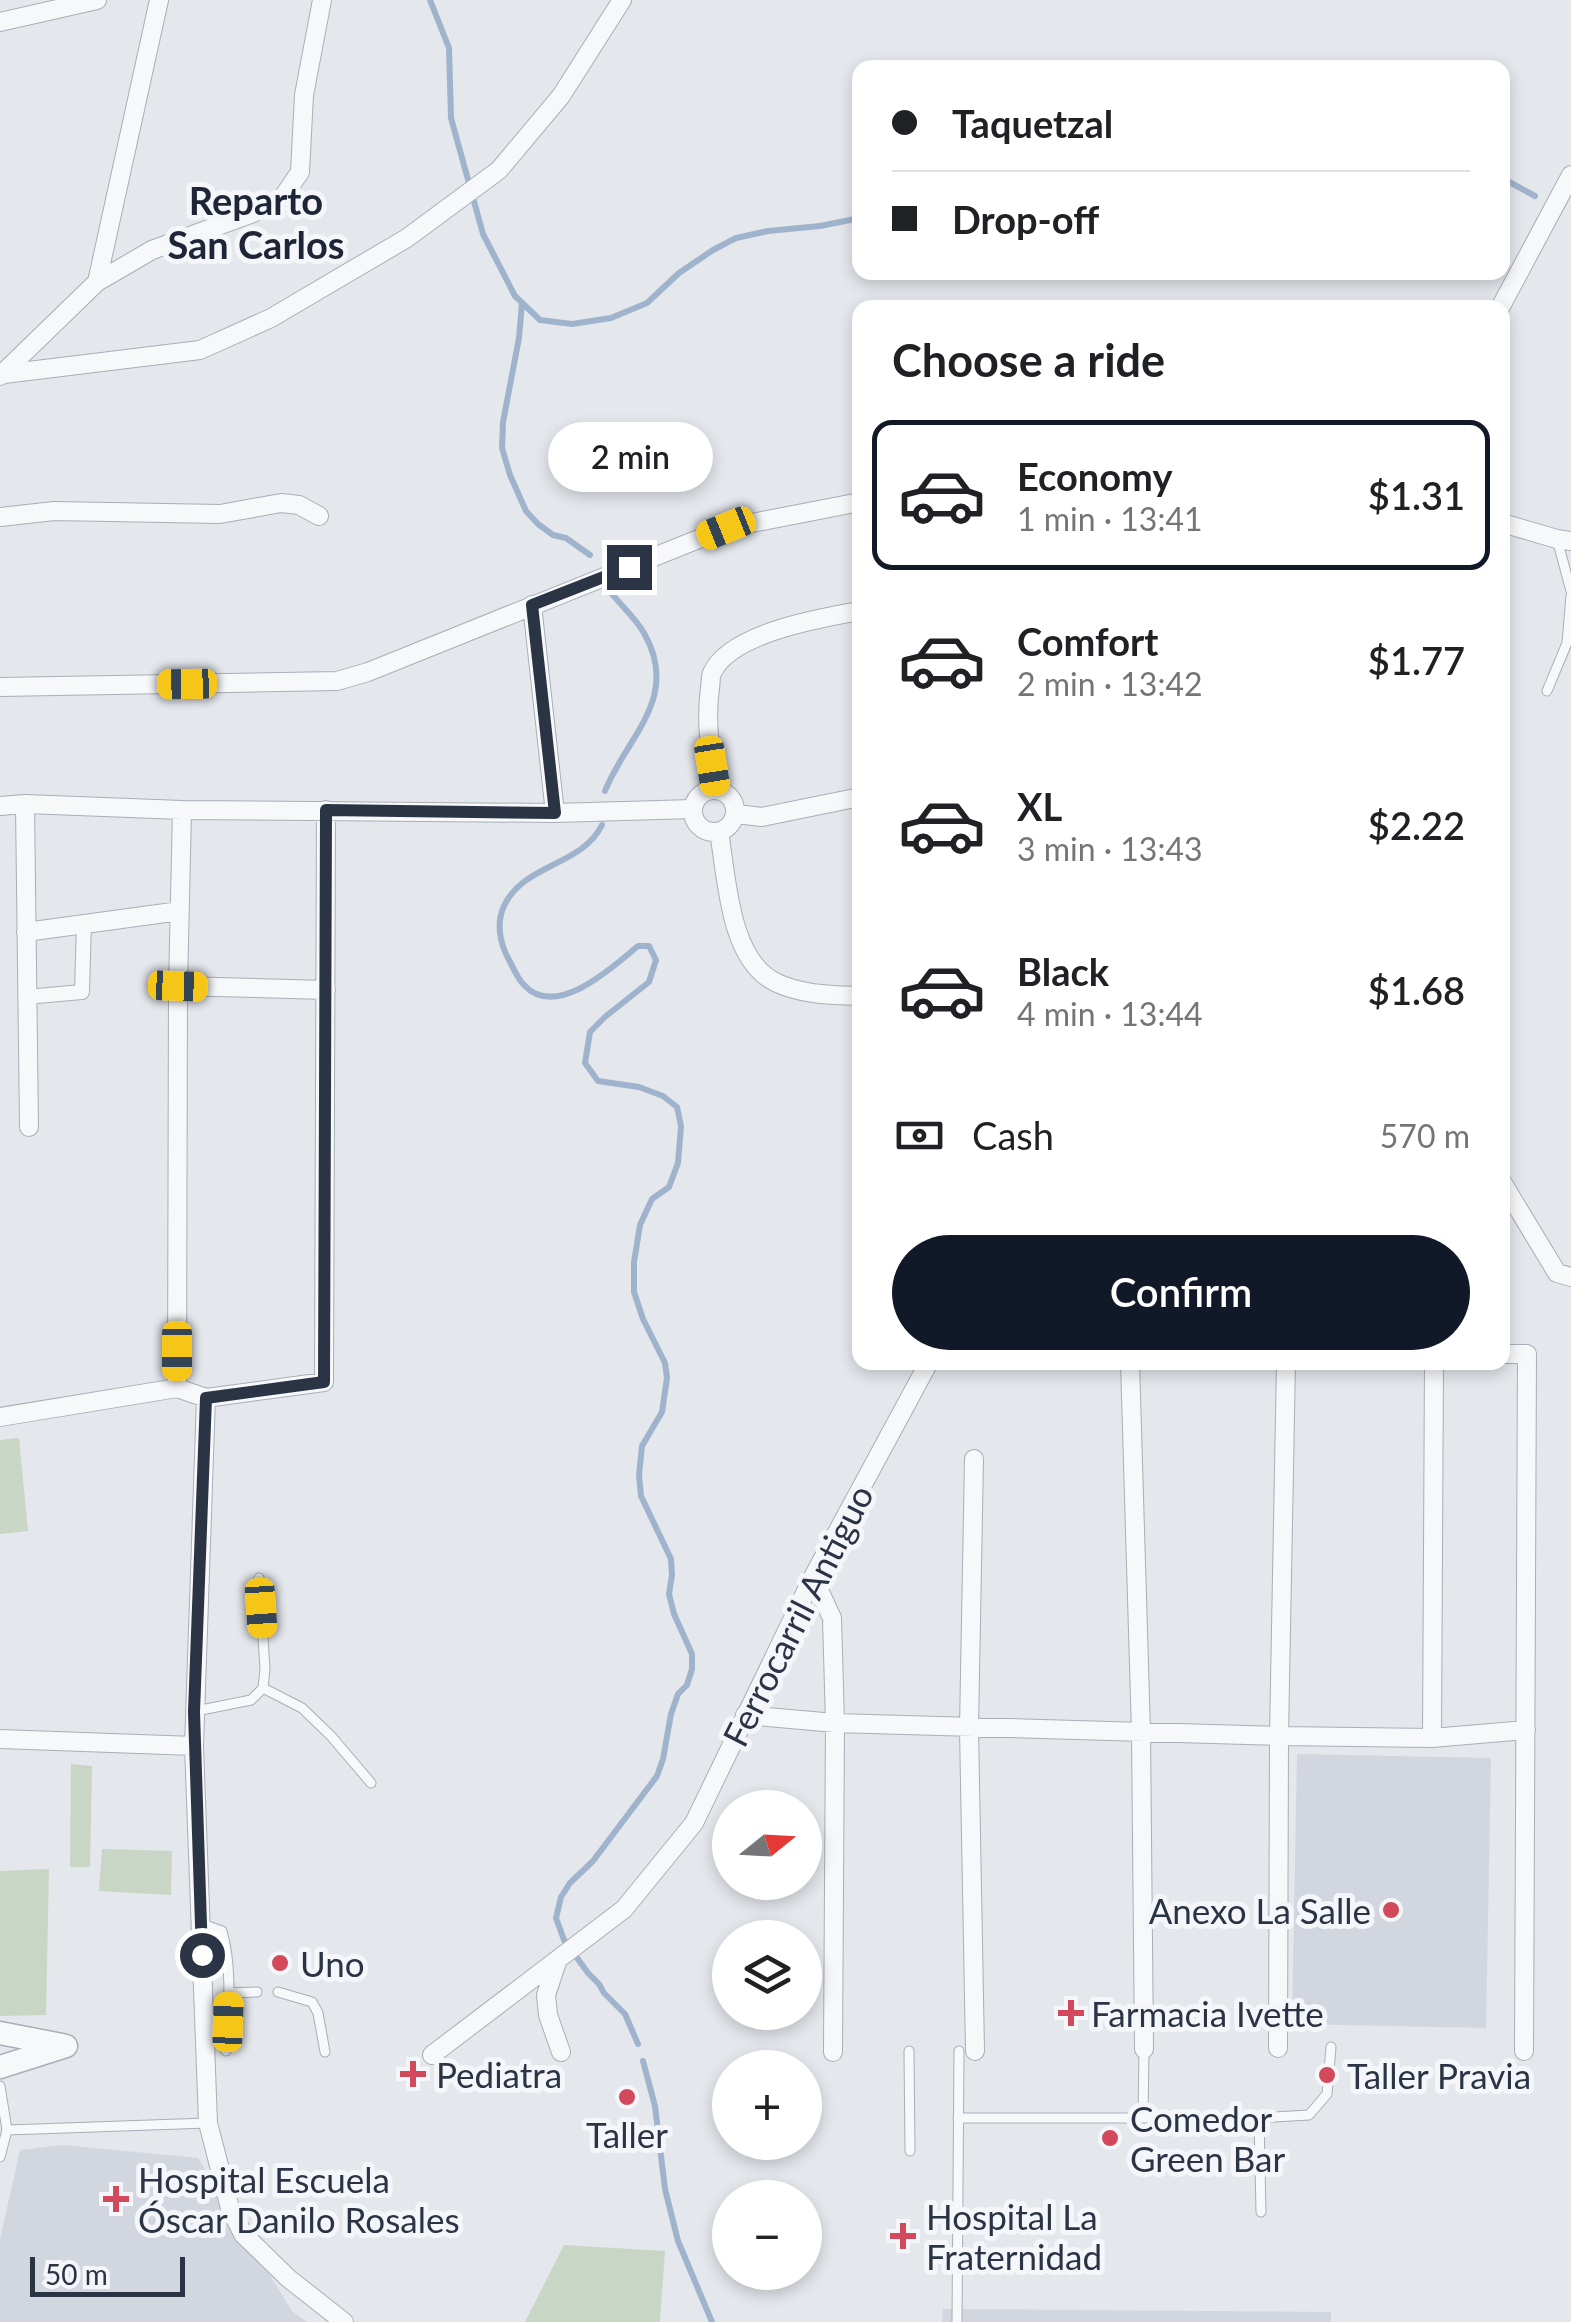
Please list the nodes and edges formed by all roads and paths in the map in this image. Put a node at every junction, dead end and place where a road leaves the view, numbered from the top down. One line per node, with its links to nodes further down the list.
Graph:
1 (97, 0): 5 (street)
2 (159, 0): 7 (street)
3 (322, 0): 7 (street)
4 (622, 0): 9 (street)
5 (0, 22)
6 (1571, 174): 8 (street)
7 (97, 282): 9 (street)
8 (1504, 300)
9 (2, 375)
10 (852, 504): 16 (street)
11 (320, 516): 12 (street)
12 (0, 517)
13 (1510, 525): 14 (street)
14 (1564, 540): 15 (lane)
15 (1571, 594): 19 (lane)
16 (532, 605): 18 (street); 27 (street)
17 (852, 613): 20 (street)
18 (0, 686)
19 (1546, 691)
20 (716, 790): 24 (street); 28 (street)
21 (852, 799): 28 (street)
22 (25, 804): 23 (street); 25 (street); 32 (street)
23 (0, 806)
24 (693, 809): 27 (street); 29 (street)
25 (182, 810): 26 (street); 30 (street)
26 (326, 810): 27 (street); 34 (street)
27 (555, 813)
28 (736, 814): 29 (street)
29 (719, 832): 35 (street)
30 (180, 911): 31 (street); 33 (street)
31 (84, 923): 32 (street); 36 (street)
32 (26, 932): 36 (street)
33 (178, 986): 34 (street); 45 (street)
34 (326, 990): 46 (street)
35 (852, 996)
36 (26, 997): 37 (street)
37 (29, 1127)
38 (1510, 1195): 39 (street)
39 (1571, 1277)
40 (1510, 1354): 56 (street)
41 (925, 1370): 49 (street, Ferrocarril Antiguo)
42 (1130, 1370): 57 (street)
43 (1286, 1370): 58 (street)
44 (1434, 1370): 59 (street)
45 (177, 1388): 46 (street); 47 (street)
46 (206, 1398): 52 (street)
47 (0, 1417)
48 (974, 1459): 55 (street)
49 (813, 1577): 53 (street, Ferrocarril Antiguo); 54 (street)
50 (258, 1578): 51 (lane)
51 (263, 1688): 52 (lane); 62 (lane)
52 (194, 1712): 61 (street)
53 (745, 1715): 54 (street); 64 (street, Ferrocarril Antiguo)
54 (835, 1724): 55 (street); 78 (street)
55 (969, 1728): 57 (street); 74 (street)
56 (1526, 1730): 59 (street); 75 (street)
57 (1141, 1732): 58 (street); 71 (street)
58 (1279, 1736): 59 (street); 69 (street)
59 (1432, 1738)
60 (0, 1739): 61 (street)
61 (194, 1746): 63 (street)
62 (371, 1783)
63 (201, 1924): 65 (lane); 85 (street)
64 (557, 1962): 77 (street); 79 (street, Ferrocarril Antiguo)
65 (228, 1992): 66 (lane); 72 (lane)
66 (257, 1992)
67 (278, 1992): 76 (lane)
68 (0, 2033): 80 (street)
69 (1278, 2048)
70 (1331, 2048): 84 (lane)
71 (1144, 2049): 82 (lane)
72 (226, 2051)
73 (909, 2051): 87 (lane)
74 (967, 2051): 83 (lane)
75 (1524, 2051)
76 (325, 2052)
77 (561, 2052)
78 (833, 2052)
79 (432, 2056)
80 (0, 2068)
81 (0, 2086): 86 (lane)
82 (1143, 2117): 83 (lane); 84 (lane)
83 (958, 2118): 91 (lane)
84 (1259, 2118): 89 (lane)
85 (208, 2123): 86 (lane); 90 (street)
86 (6, 2130): 88 (lane)
87 (910, 2152)
88 (0, 2157)
89 (1262, 2212)
90 (344, 2322)
91 (956, 2322)

